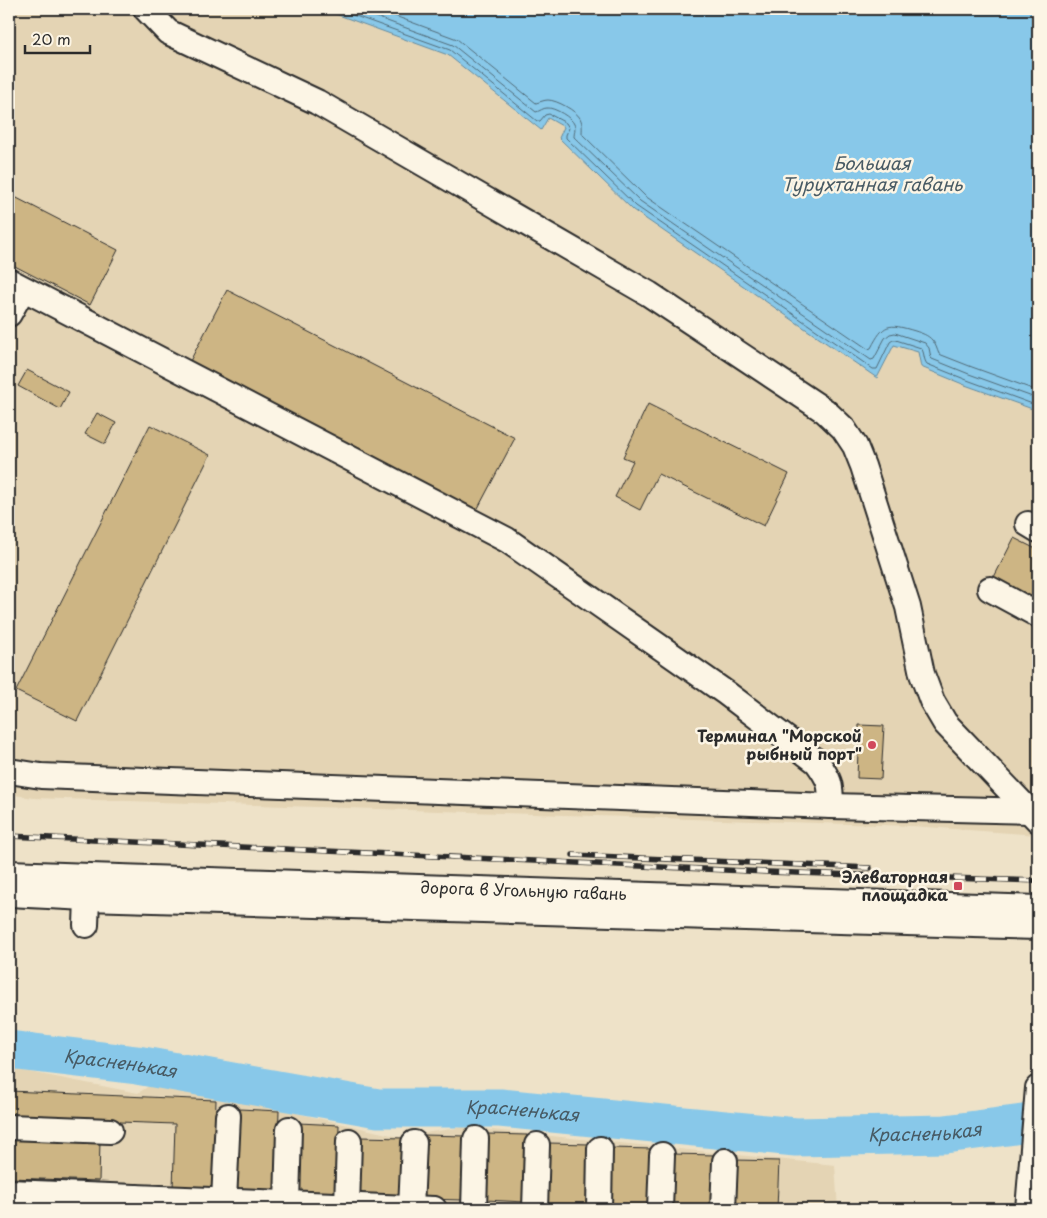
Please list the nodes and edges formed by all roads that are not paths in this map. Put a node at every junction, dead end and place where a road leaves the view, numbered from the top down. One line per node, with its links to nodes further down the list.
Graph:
1 (146, 9): 8 (street)
2 (16, 285): 3 (street); 7 (street)
3 (9, 314)
4 (990, 590): 5 (street)
5 (1038, 614)
6 (9, 771): 7 (street)
7 (830, 806): 8 (street)
8 (1035, 816)
9 (9, 873): 12 (street, дорога в Угольную гавань)
10 (9, 894): 11 (street, дорога в Угольную гавань)
11 (87, 898): 13 (street); 14 (street, дорога в Угольную гавань)
12 (1038, 908)
13 (86, 925)
14 (1038, 928)
15 (1038, 1088): 38 (street)
16 (228, 1116): 28 (street)
17 (9, 1127): 19 (street)
18 (289, 1129): 30 (street)
19 (110, 1131)
20 (476, 1139): 33 (street)
21 (349, 1140): 31 (street)
22 (414, 1144): 32 (street)
23 (537, 1144): 34 (street)
24 (600, 1149): 35 (street)
25 (662, 1156): 36 (street)
26 (724, 1161): 37 (street)
27 (9, 1192): 29 (street)
28 (224, 1201): 29 (street); 30 (street)
29 (133, 1203)
30 (287, 1203): 31 (street)
31 (347, 1206): 32 (street)
32 (423, 1209)
33 (474, 1209)
34 (535, 1209)
35 (599, 1209)
36 (660, 1209)
37 (723, 1209)
38 (1028, 1209)

